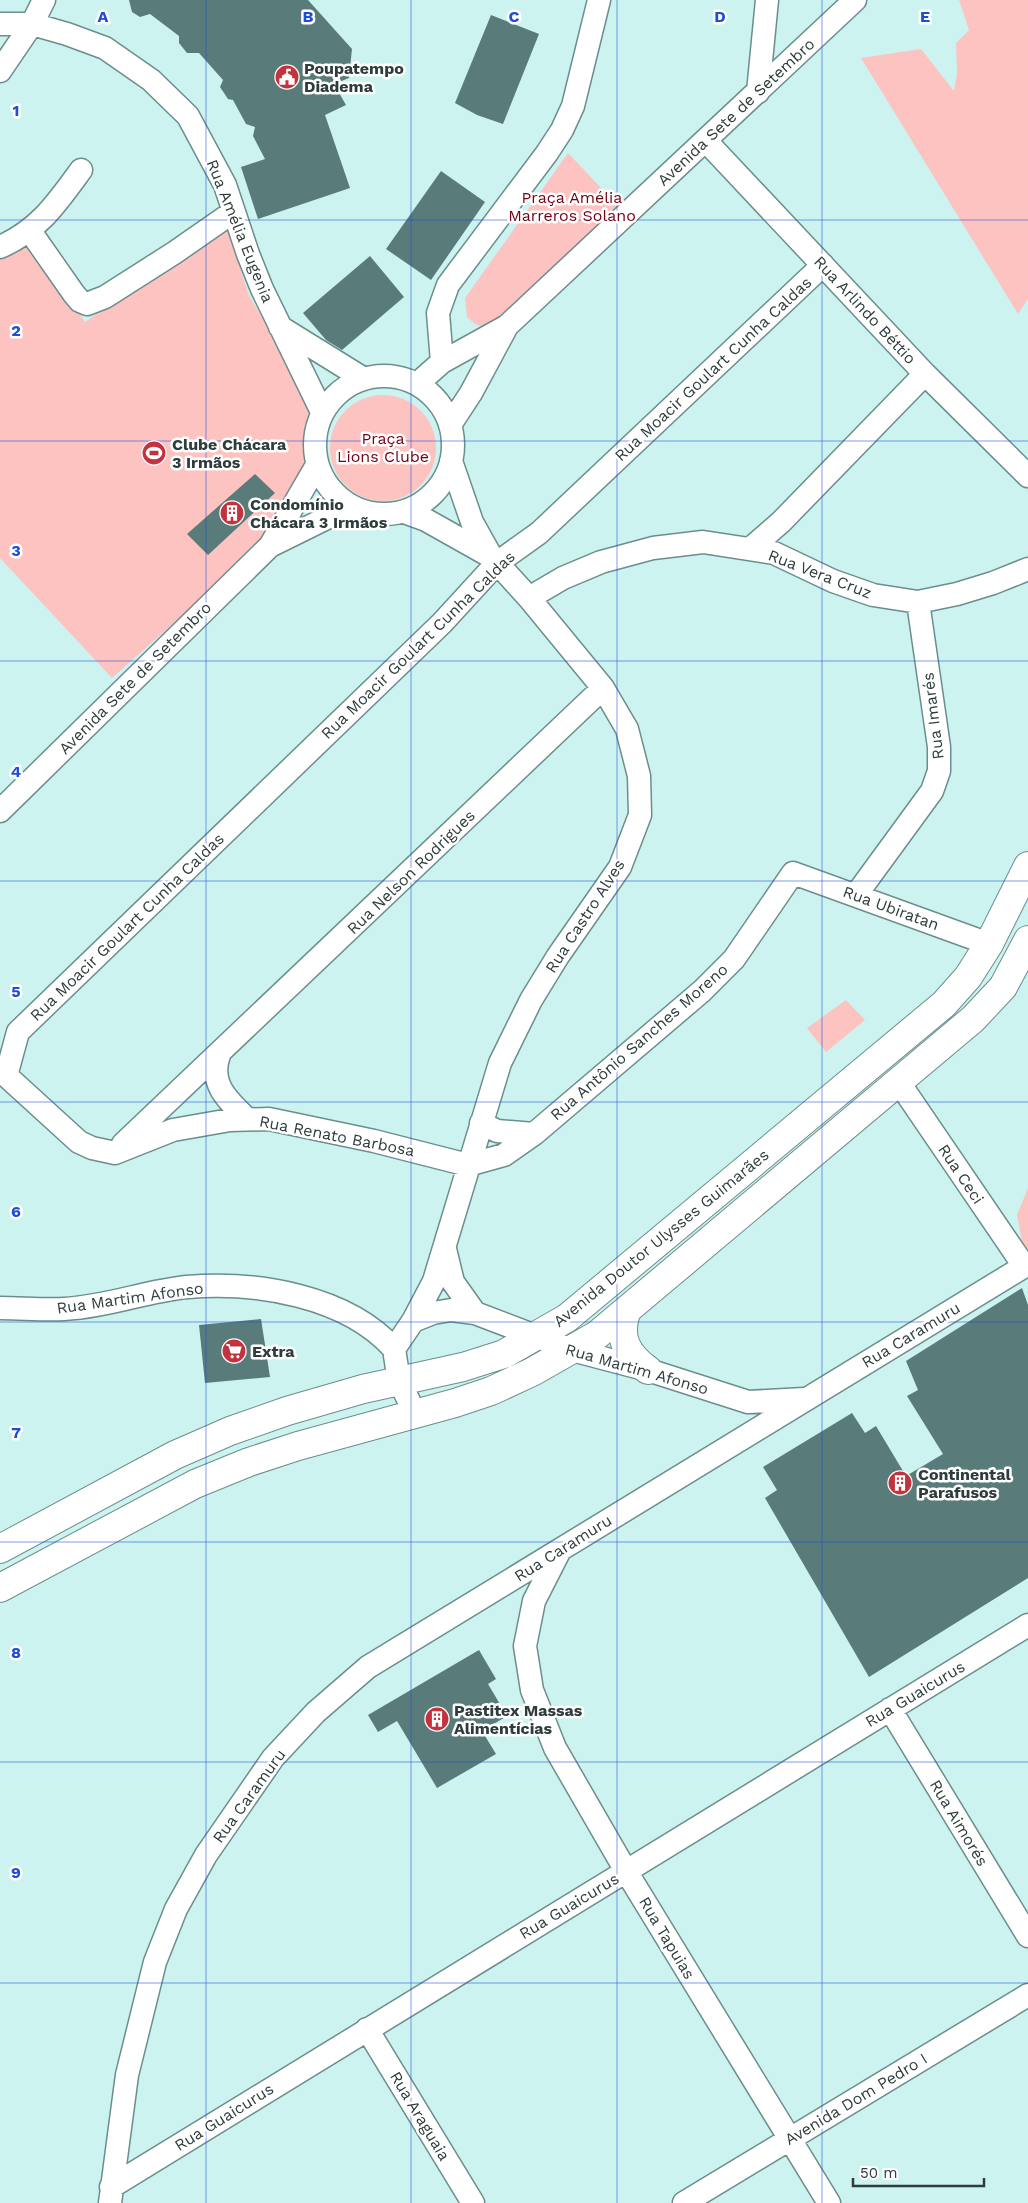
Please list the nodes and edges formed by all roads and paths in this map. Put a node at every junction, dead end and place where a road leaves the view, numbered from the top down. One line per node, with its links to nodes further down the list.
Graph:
1 (44, 0): 6 (street)
2 (599, 0): 17 (street)
3 (767, 0): 8 (street)
4 (855, 0): 8 (street, Avenida Sete de Setembro)
5 (0, 24): 6 (street, Rua Amélia Eugenia)
6 (32, 24): 7 (street); 11 (street, Rua Amélia Eugenia)
7 (0, 71)
8 (758, 92): 9 (street, Avenida Sete de Setembro)
9 (706, 141): 14 (street, Rua Arlindo Béttio); 16 (street, Avenida Sete de Setembro)
10 (81, 170): 12 (street)
11 (233, 212): 12 (street); 15 (street, Rua Amélia Eugenia)
12 (30, 231): 13 (street)
13 (0, 247)
14 (823, 265): 18 (street, Rua Arlindo Béttio); 30 (street, Rua Moacir Goulart Cunha Caldas)
15 (279, 326): 19 (street); 21 (street, Rua Amélia Eugenia)
16 (507, 326): 17 (street, Avenida Sete de Setembro); 22 (street, Avenida Sete de Setembro)
17 (442, 362): 20 (street, Avenida Sete de Setembro)
18 (925, 374): 25 (street, Rua Arlindo Béttio); 29 (street)
19 (364, 379): 20 (street); 21 (street)
20 (417, 384): 22 (street)
21 (322, 412): 24 (street)
22 (450, 425): 23 (street)
23 (451, 461): 27 (street); 30 (street, Rua Castro Alves)
24 (317, 465): 26 (street); 28 (street, Avenida Sete de Setembro)
25 (1028, 476)
26 (350, 506): 27 (street); 28 (street, Avenida Sete de Setembro)
27 (404, 512): 30 (street, Rua Castro Alves)
28 (270, 546): 35 (street, Avenida Sete de Setembro)
29 (750, 550): 32 (street, Rua Vera Cruz); 33 (street, Rua Vera Cruz)
30 (494, 560): 32 (street, Rua Castro Alves); 41 (street, Rua Moacir Goulart Cunha Caldas)
31 (1028, 569): 33 (street, Rua Vera Cruz)
32 (529, 598): 34 (street, Rua Castro Alves)
33 (918, 602): 38 (street, Rua Imarés)
34 (603, 688): 42 (street, Rua Nelson Rodrigues); 46 (street, Rua Castro Alves)
35 (0, 811)
36 (1028, 866): 40 (main road, Avenida Doutor Ulysses Guimarães)
37 (793, 874): 38 (street, Rua Ubiratan); 47 (street, Rua Antônio Sanches Moreno)
38 (856, 895): 40 (street, Rua Ubiratan)
39 (1028, 940): 44 (main road, Avenida Doutor Ulysses Guimarães)
40 (989, 944): 56 (main road, Avenida Doutor Ulysses Guimarães)
41 (9, 1032): 43 (street, Rua Moacir Goulart Cunha Caldas)
42 (219, 1055): 45 (street); 48 (street, Rua Nelson Rodrigues)
43 (3, 1073): 48 (street)
44 (898, 1082): 51 (street, Rua Ceci); 53 (main road, Avenida Doutor Ulysses Guimarães)
45 (246, 1118): 48 (street, Rua Renato Barbosa); 49 (street, Rua Renato Barbosa)
46 (481, 1124): 47 (street); 49 (street, Rua Castro Alves)
47 (534, 1134): 49 (street, Rua Antônio Sanches Moreno)
48 (115, 1153)
49 (468, 1165): 50 (street, Rua Castro Alves)
50 (445, 1248): 54 (street, Rua Castro Alves); 55 (street, Rua Castro Alves)
51 (1026, 1265): 61 (street, Rua Caramuru)
52 (0, 1308): 57 (street, Rua Martim Afonso)
53 (627, 1310): 58 (main road, Avenida Doutor Ulysses Guimarães); 59 (main road)
54 (475, 1313): 55 (street, Rua Martim Afonso); 56 (street, Rua Martim Afonso)
55 (413, 1321): 57 (street, Rua Castro Alves)
56 (536, 1338): 58 (street, Rua Martim Afonso); 60 (main road, Avenida Doutor Ulysses Guimarães)
57 (394, 1349): 60 (street)
58 (572, 1350): 59 (street, Rua Martim Afonso); 63 (main road, Avenida Doutor Ulysses Guimarães)
59 (648, 1370): 62 (street, Rua Martim Afonso)
60 (399, 1381): 63 (street); 65 (main road, Avenida Doutor Ulysses Guimarães)
61 (807, 1399): 62 (street, Rua Martim Afonso); 64 (street, Rua Caramuru)
62 (748, 1402): 64 (street)
63 (414, 1413): 67 (main road, Avenida Doutor Ulysses Guimarães)
64 (743, 1436): 66 (street, Rua Caramuru)
65 (0, 1549)
66 (560, 1550): 70 (street, Rua Tapuias); 75 (street, Rua Caramuru)
67 (0, 1588)
68 (1028, 1625): 69 (street, Rua Guaicurus)
69 (890, 1709): 70 (street, Rua Guaicurus); 71 (street, Rua Aimorés)
70 (626, 1871): 73 (street, Rua Guaicurus); 74 (street, Rua Tapuias)
71 (1028, 1936)
72 (1028, 1995): 74 (street, Avenida Dom Pedro I)
73 (367, 2029): 75 (street, Rua Guaicurus); 76 (street, Rua Araguaia)
74 (791, 2139): 77 (street, Avenida Dom Pedro I); 78 (street, Rua Tapuias)
75 (110, 2195)
76 (473, 2203)
77 (684, 2203)
78 (829, 2203)

